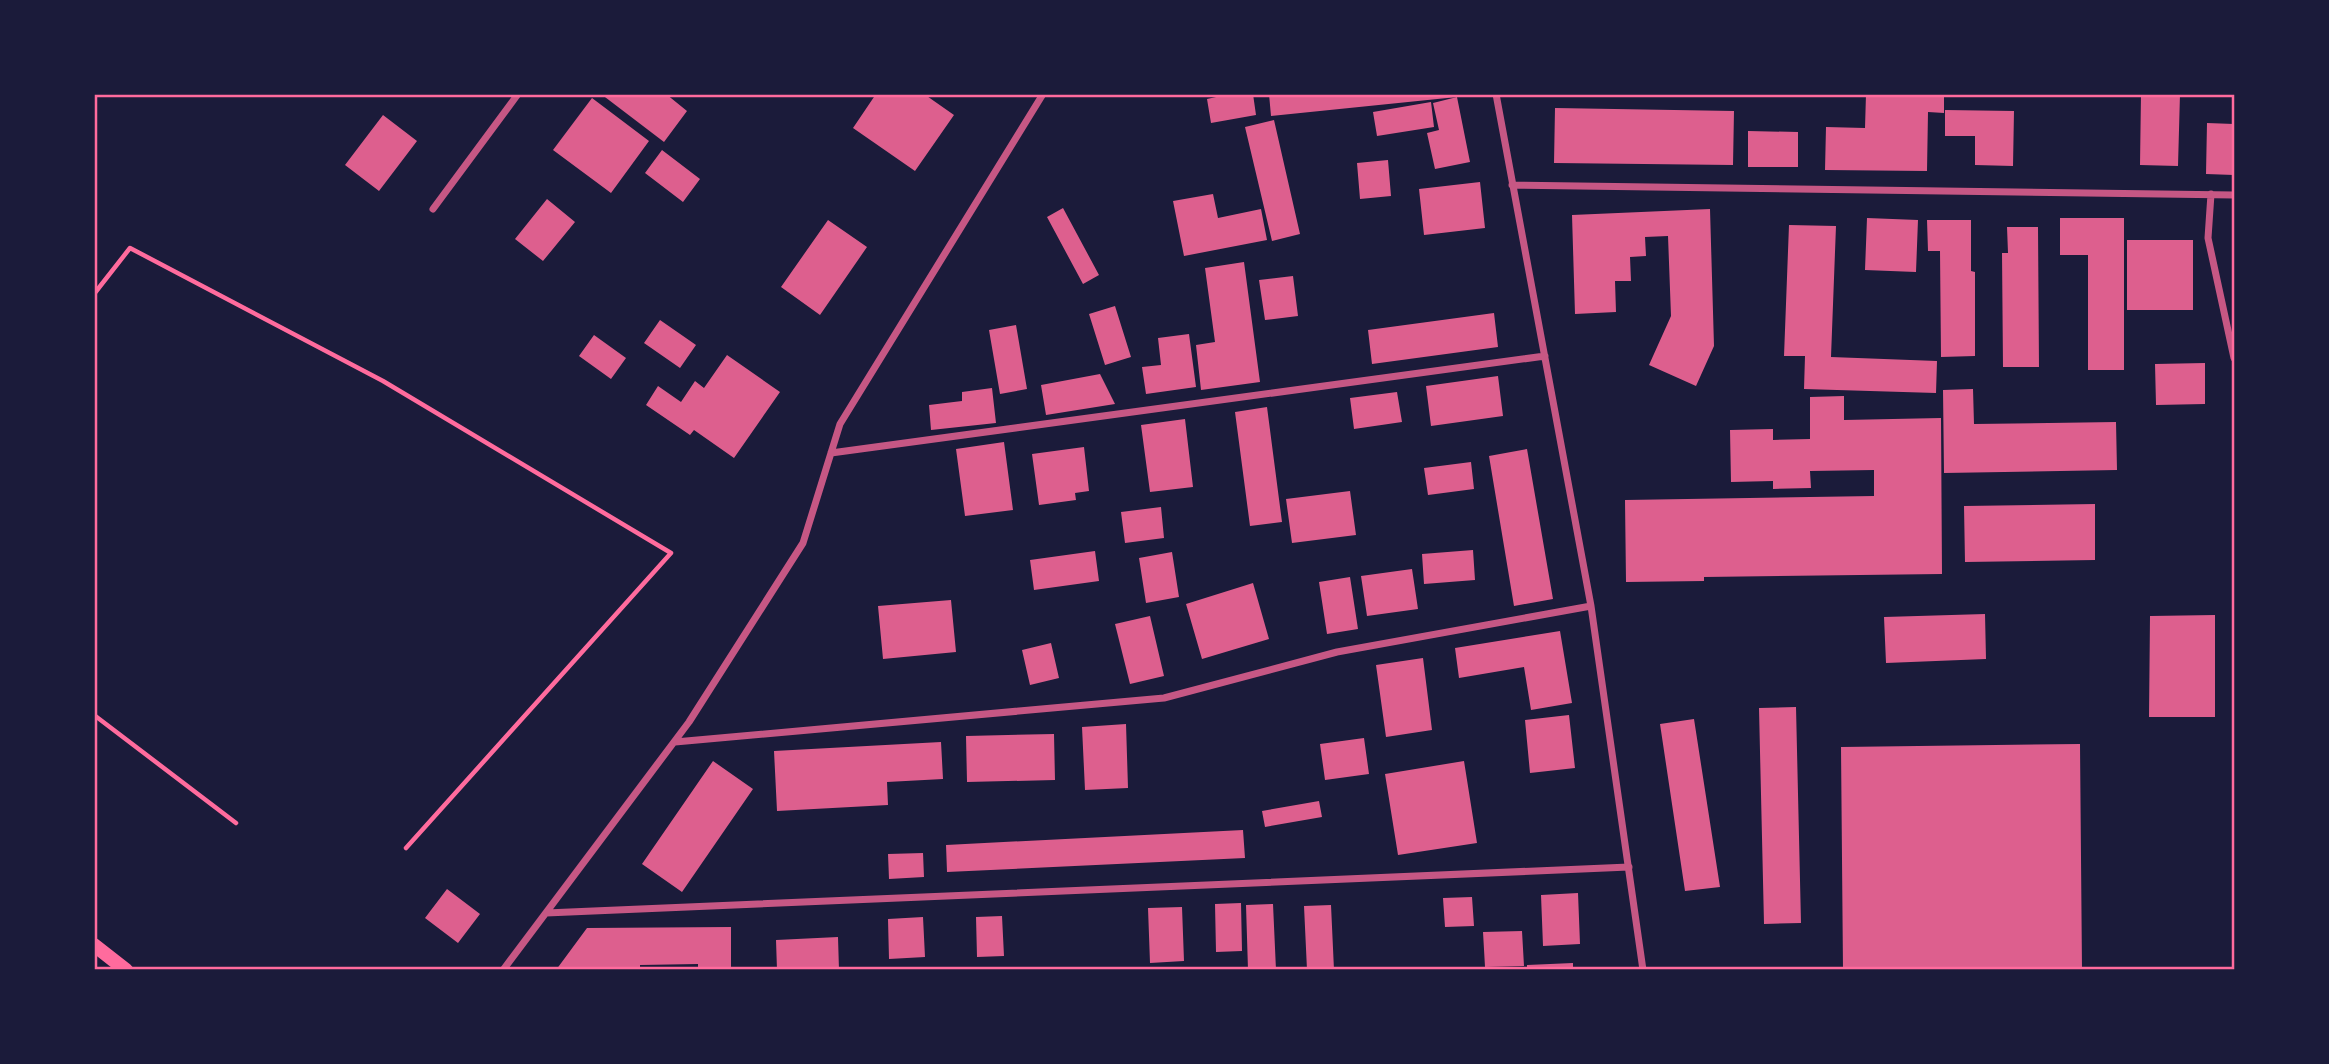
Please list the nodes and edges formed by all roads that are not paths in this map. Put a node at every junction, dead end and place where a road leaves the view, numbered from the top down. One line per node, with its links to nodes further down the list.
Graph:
1 (519, 94): 7 (street)
2 (1043, 94): 10 (street)
3 (1496, 94): 4 (street)
4 (1512, 185): 5 (street); 8 (street)
5 (2211, 194): 6 (street); 9 (street)
6 (2235, 195)
7 (433, 209)
8 (1545, 356): 10 (street); 11 (street)
9 (2235, 358)
10 (831, 453): 12 (street)
11 (1591, 606): 12 (street); 13 (street)
12 (675, 741): 14 (street)
13 (1629, 867): 14 (street); 18 (street)
14 (546, 913): 17 (street)
15 (94, 945): 16 (main road)
16 (126, 970)
17 (503, 970)
18 (1643, 970)

